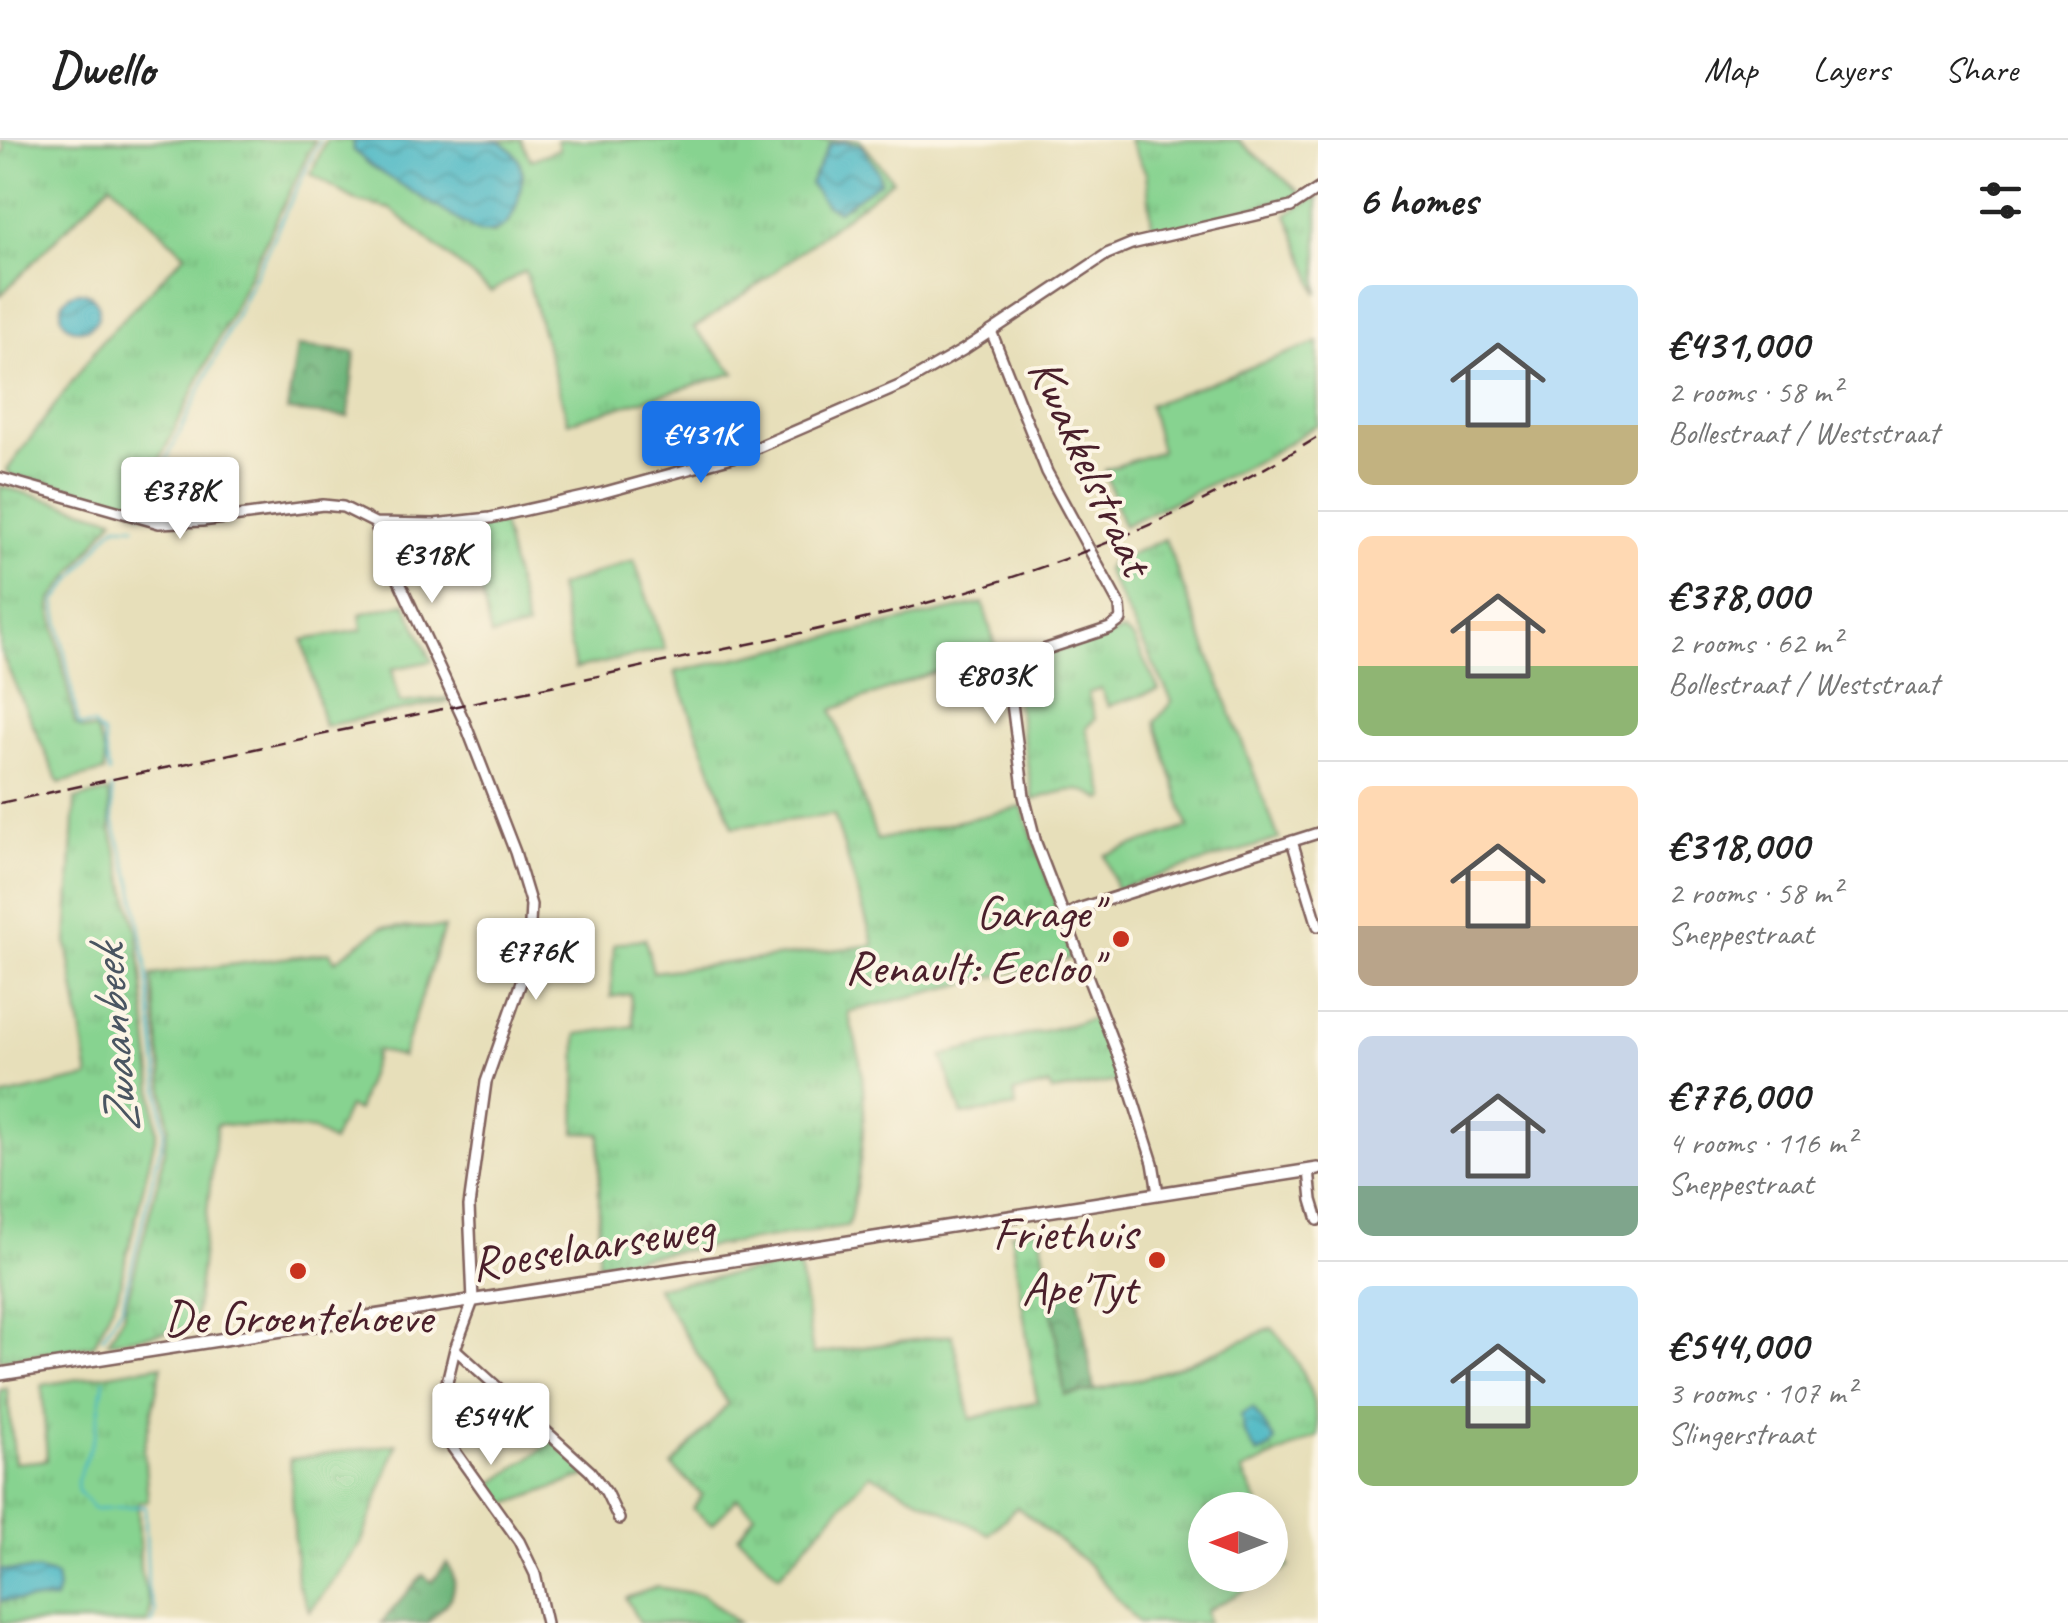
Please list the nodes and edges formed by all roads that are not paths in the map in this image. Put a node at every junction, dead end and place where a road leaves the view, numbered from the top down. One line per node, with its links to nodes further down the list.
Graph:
1 (1318, 189): 2 (street)
2 (991, 332): 4 (street); 7 (street, Kwakkelstraat)
3 (0, 478): 4 (street)
4 (375, 522): 13 (street)
5 (1318, 833): 6 (street)
6 (1292, 841): 7 (street); 8 (street)
7 (1065, 916): 11 (street, Kwakkelstraat)
8 (1318, 926)
9 (1313, 1170): 10 (street); 11 (main road, Roeselaarseweg)
10 (1314, 1188): 12 (street)
11 (1158, 1193): 13 (main road, Roeselaarseweg)
12 (1318, 1220)
13 (472, 1301): 14 (street); 15 (main road, Roeselaarseweg)
14 (454, 1349): 16 (street); 17 (street)
15 (0, 1374)
16 (619, 1519)
17 (546, 1623)

